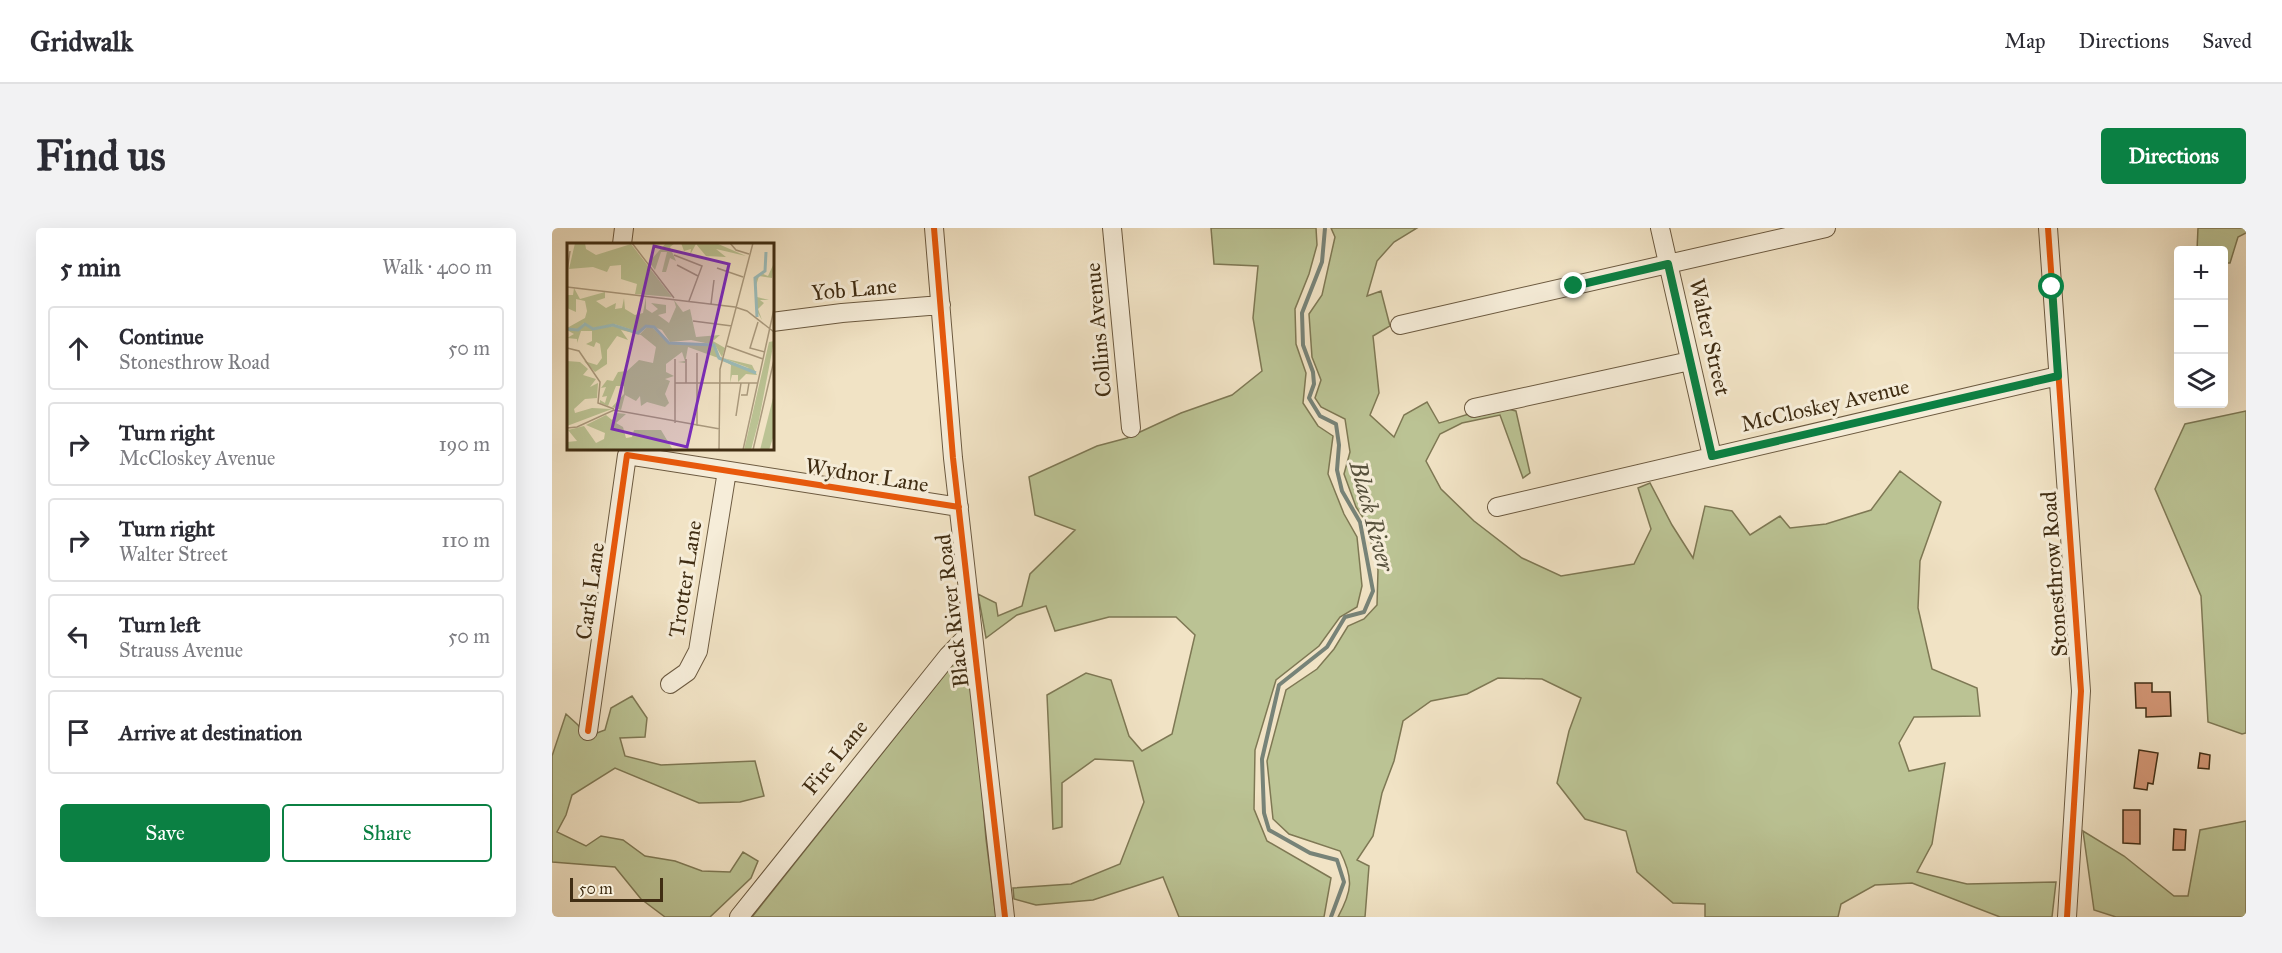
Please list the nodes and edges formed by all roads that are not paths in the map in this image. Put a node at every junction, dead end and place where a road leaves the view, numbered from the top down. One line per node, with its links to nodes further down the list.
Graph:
1 (624, 228): 7 (street)
2 (934, 228): 9 (street, Black River Road)
3 (1112, 228): 15 (street, Collins Avenue)
4 (1660, 228): 8 (street, Walter Street)
5 (1826, 228): 8 (street)
6 (2048, 228): 13 (street, Stonesthrow Road)
7 (622, 243)
8 (1668, 264): 11 (street); 12 (street, Walter Street)
9 (941, 306): 10 (street, Yob Lane); 19 (street, Black River Road)
10 (774, 322)
11 (1400, 325)
12 (1690, 361): 14 (street); 17 (street, Walter Street)
13 (2058, 376): 17 (street, McCloskey Avenue); 24 (street, Stonesthrow Road)
14 (1474, 408)
15 (1131, 428)
16 (627, 456): 18 (street, Wydnor Lane); 23 (street, Carls Lane)
17 (1712, 456): 20 (street, McCloskey Avenue)
18 (727, 471): 19 (street, Wydnor Lane); 22 (street, Trotter Lane)
19 (958, 507): 21 (street, Black River Road)
20 (1497, 507)
21 (972, 630): 25 (street, Fire Lane); 26 (street, Black River Road)
22 (670, 684)
23 (588, 731)
24 (2066, 916)
25 (739, 917)
26 (1005, 917)

